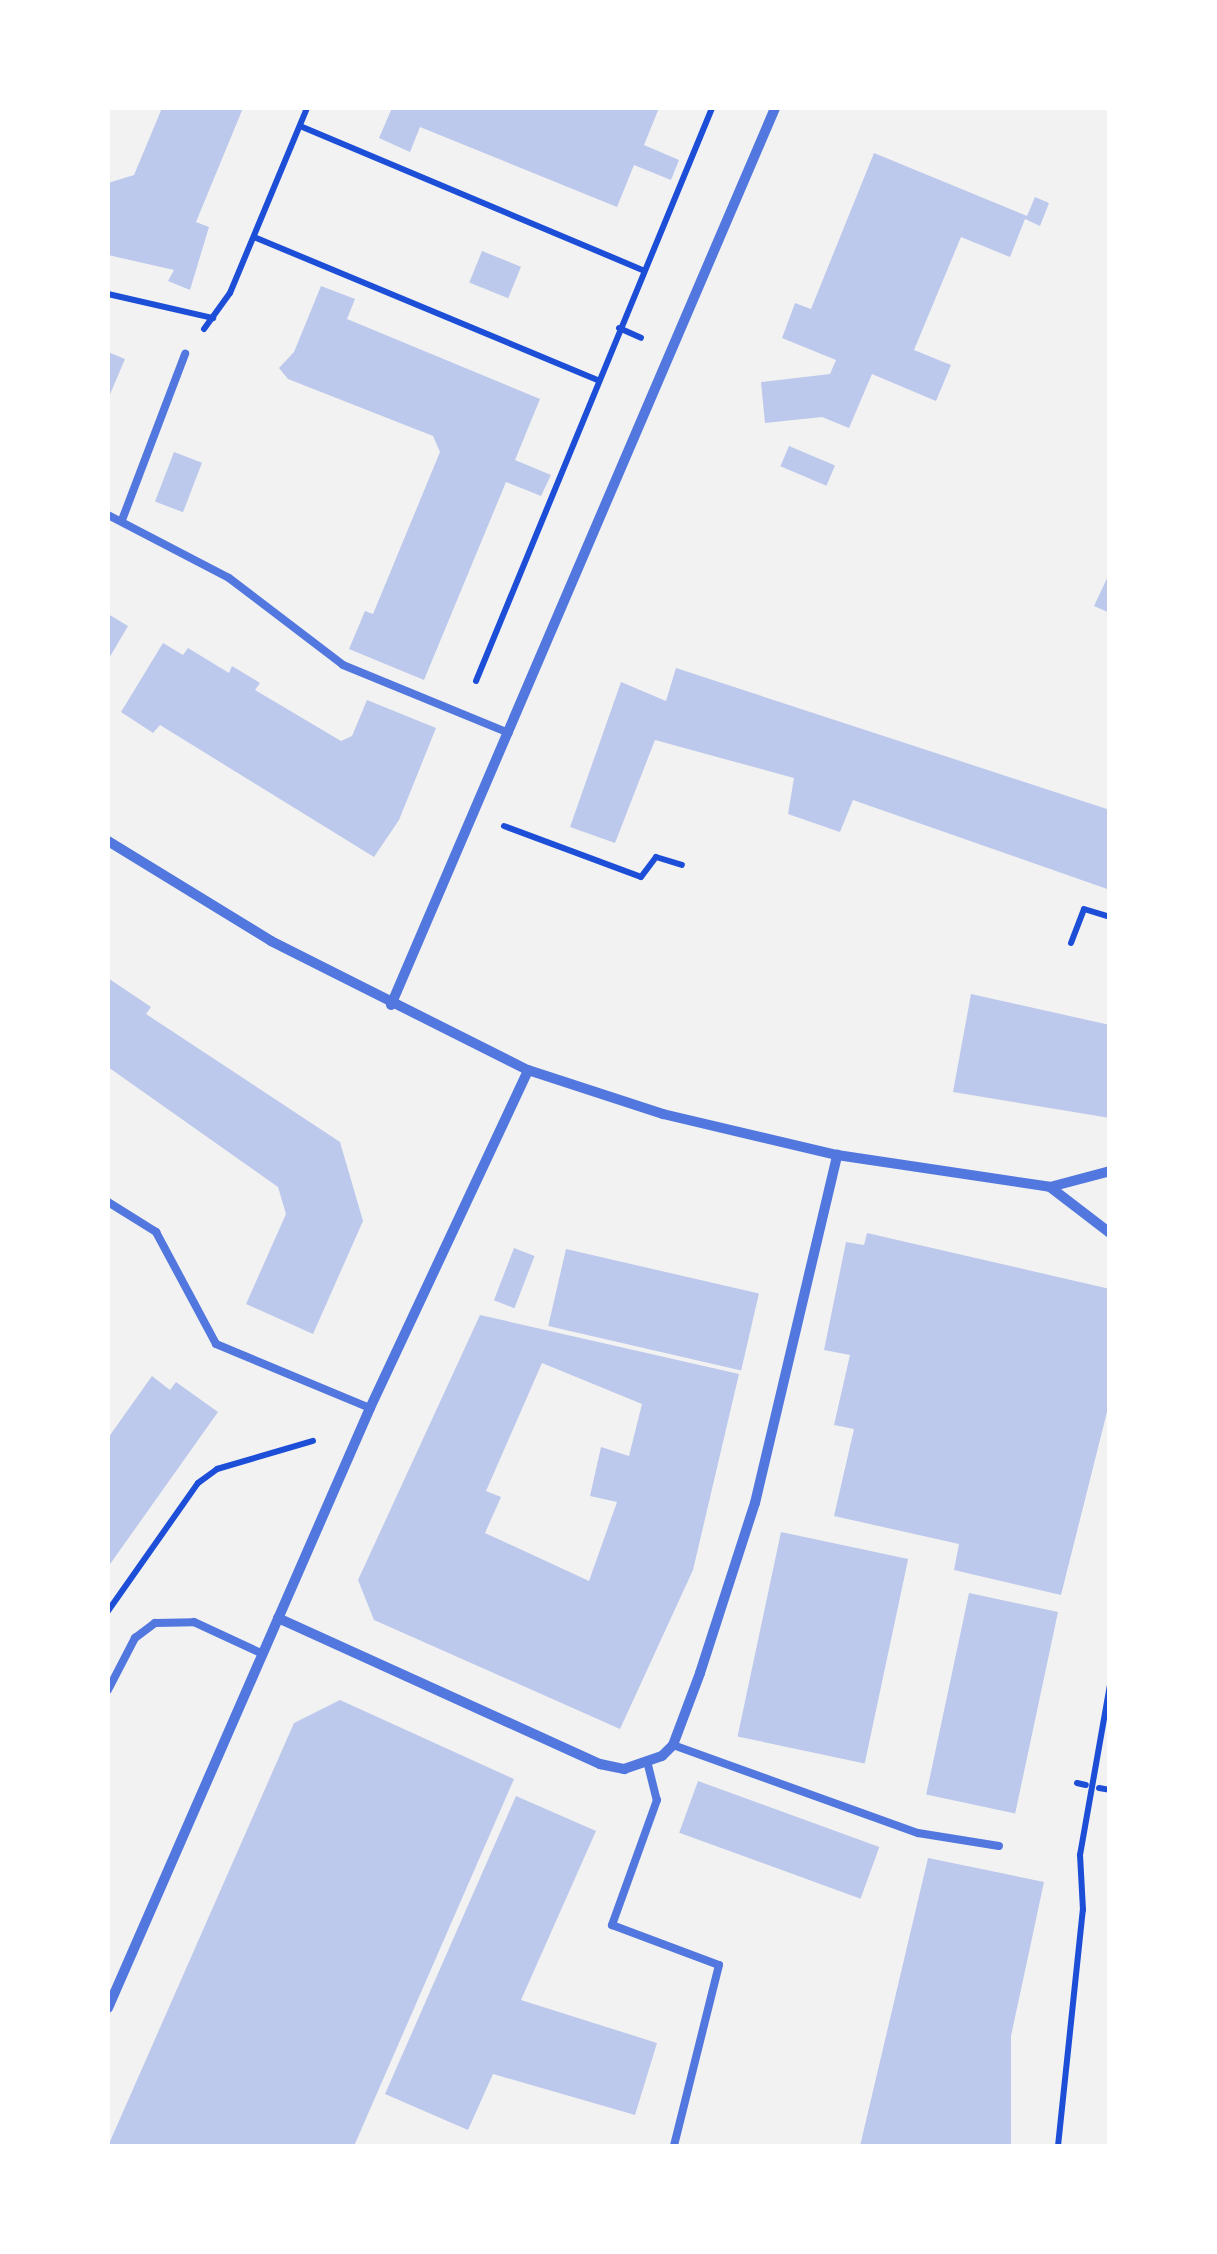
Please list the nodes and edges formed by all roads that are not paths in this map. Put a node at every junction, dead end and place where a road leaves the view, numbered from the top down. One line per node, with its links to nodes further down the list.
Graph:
1 (775, 108): 5 (street)
2 (185, 354): 4 (lane)
3 (108, 516): 4 (lane)
4 (122, 520): 5 (lane)
5 (508, 733): 7 (street)
6 (108, 840): 7 (street)
7 (391, 1005): 8 (street)
8 (528, 1070): 9 (street); 14 (street)
9 (837, 1155): 11 (street); 18 (street)
10 (1110, 1171): 11 (street)
11 (1050, 1187): 13 (street)
12 (108, 1202): 14 (lane)
13 (1110, 1233)
14 (370, 1408): 15 (street)
15 (278, 1618): 16 (street); 19 (street)
16 (263, 1654): 17 (lane); 21 (street)
17 (108, 1690)
18 (673, 1745): 19 (street); 20 (lane)
19 (648, 1765): 22 (lane)
20 (999, 1846)
21 (108, 2008)
22 (674, 2146)

